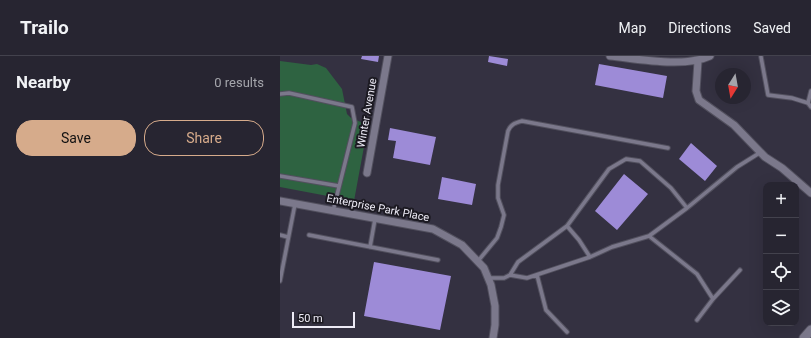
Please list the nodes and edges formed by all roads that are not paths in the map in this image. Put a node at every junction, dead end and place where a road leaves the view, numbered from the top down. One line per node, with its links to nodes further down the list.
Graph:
1 (388, 56): 12 (street, Winter Avenue)
2 (610, 56): 5 (street)
3 (710, 56): 5 (street)
4 (761, 57): 8 (lane)
5 (698, 61): 11 (street)
6 (811, 91): 8 (lane)
7 (280, 94): 14 (lane)
8 (808, 103): 9 (lane)
9 (811, 107)
10 (668, 148): 29 (lane)
11 (761, 152): 15 (street); 18 (lane)
12 (367, 173)
13 (280, 176): 14 (lane)
14 (339, 186): 19 (lane)
15 (811, 193)
16 (280, 201): 17 (street, Enterprise Park Place)
17 (295, 204): 19 (street, Enterprise Park Place); 25 (lane)
18 (687, 208): 21 (lane); 24 (lane)
19 (333, 211): 20 (street, Enterprise Park Place)
20 (375, 219): 26 (lane); 29 (street, Enterprise Park Place)
21 (566, 226): 27 (lane); 32 (lane)
22 (280, 235): 25 (lane)
23 (309, 235): 26 (lane)
24 (649, 236): 27 (lane); 35 (lane)
25 (288, 237): 34 (lane)
26 (370, 247): 28 (lane)
27 (590, 257): 31 (lane)
28 (438, 260)
29 (478, 261): 33 (street, Enterprise Park Place)
30 (740, 270): 35 (lane)
31 (537, 275): 32 (lane); 38 (lane)
32 (510, 276): 33 (lane)
33 (488, 278): 39 (street, Enterprise Park Place)
34 (280, 282)
35 (713, 299): 36 (lane)
36 (697, 320)
37 (811, 330): 40 (street)
38 (567, 332)
39 (493, 338)
40 (804, 338)

